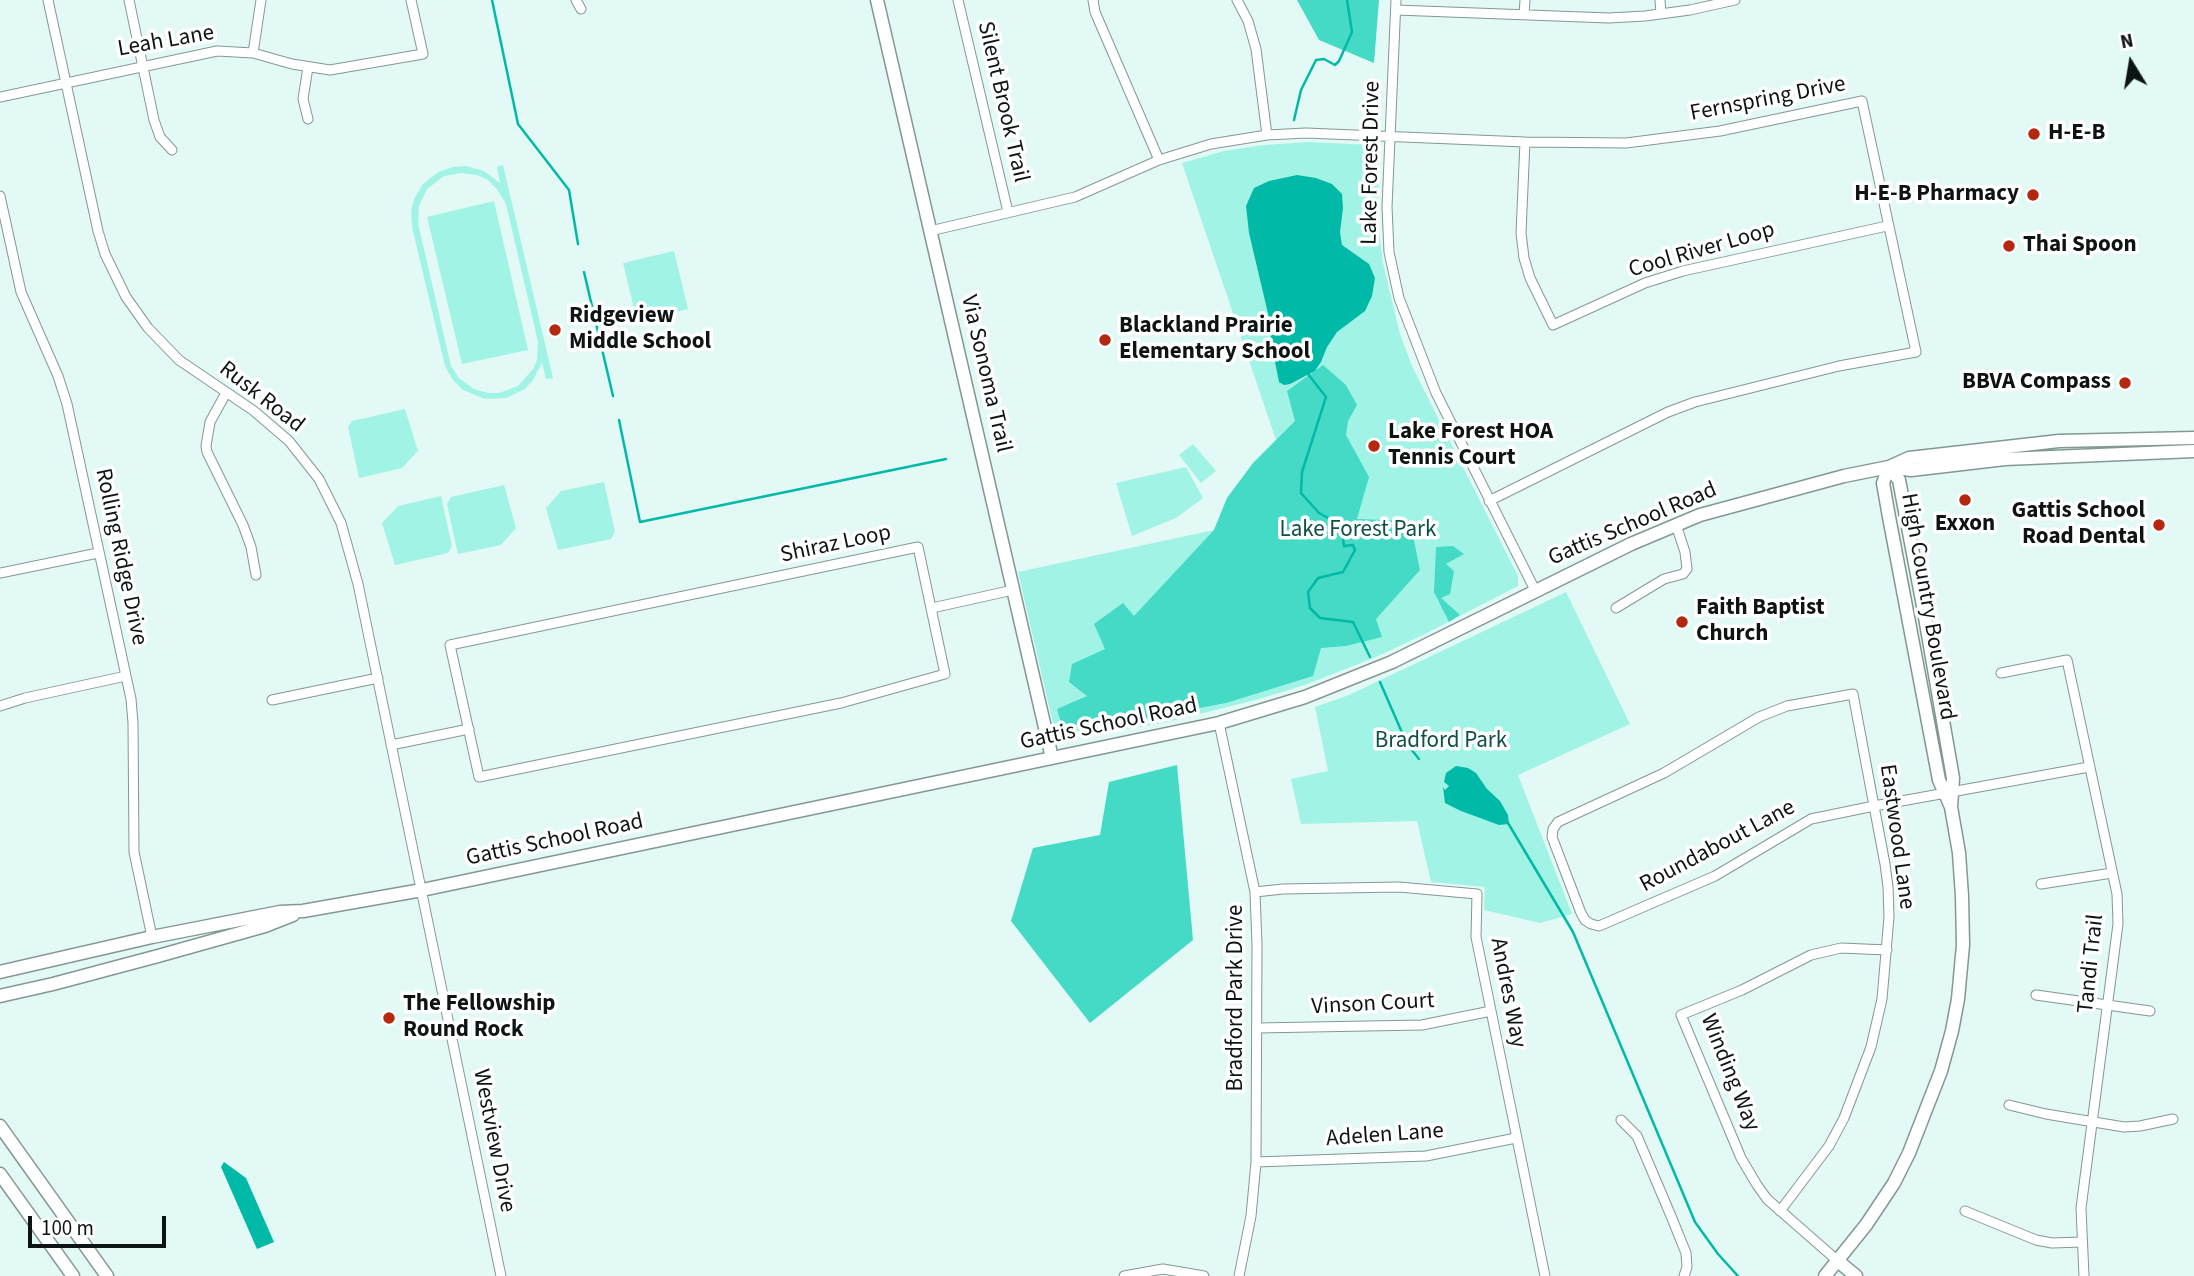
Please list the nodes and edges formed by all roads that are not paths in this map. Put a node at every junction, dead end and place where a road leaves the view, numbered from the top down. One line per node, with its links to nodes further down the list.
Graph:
1 (48, 0): 18 (street, Rusk Road)
2 (129, 0): 16 (street)
3 (261, 0): 15 (street)
4 (411, 0): 17 (street, Leah Lane)
5 (877, 0): 29 (main road, Via Sonoma Trail)
6 (958, 0): 27 (street, Silent Brook Trail)
7 (1093, 0): 25 (street)
8 (1237, 0): 21 (street)
9 (1525, 0): 14 (street)
10 (1660, 0): 13 (street)
11 (1735, 0): 13 (street)
12 (1396, 5): 14 (street); 22 (street, Lake Forest Drive)
13 (1661, 14): 14 (street)
14 (1524, 15)
15 (253, 53): 16 (street, Leah Lane); 17 (street, Leah Lane)
16 (142, 66): 18 (street, Leah Lane); 24 (street)
17 (307, 66): 20 (street)
18 (65, 82): 19 (street, Leah Lane); 31 (street, Rusk Road)
19 (0, 97)
20 (308, 119)
21 (1267, 135): 22 (street, Fernspring Drive); 25 (street, Fernspring Drive)
22 (1390, 136): 23 (street, Fernspring Drive); 35 (street, Lake Forest Drive)
23 (1525, 142): 28 (street, Fernspring Drive); 28 (street, Cool River Loop)
24 (172, 150)
25 (1159, 160): 27 (street, Fernspring Drive)
26 (0, 196): 30 (street, Rolling Ridge Drive)
27 (1008, 212): 29 (street, Fernspring Drive)
28 (1887, 226): 35 (street, Fernspring Drive)
29 (930, 231): 40 (main road, Via Sonoma Trail)
30 (4, 234): 37 (street, Rolling Ridge Drive)
31 (226, 393): 39 (street); 50 (street, Rusk Road)
32 (2194, 438): 34 (main road, Gattis School Road)
33 (2194, 451): 34 (main road, Gattis School Road)
34 (1889, 467): 36 (main road, Gattis School Road); 42 (main road, High Country Boulevard); 43 (main road, High Country Boulevard)
35 (1489, 501): 41 (street, Lake Forest Drive)
36 (1676, 525): 41 (main road, Gattis School Road); 45 (street)
37 (98, 553): 38 (street); 48 (street, Rolling Ridge Drive)
38 (0, 573)
39 (256, 575)
40 (1013, 590): 44 (street); 57 (main road, Via Sonoma Trail)
41 (1535, 590): 54 (main road, Gattis School Road)
42 (1923, 606): 43 (main road); 47 (main road, High Country Boulevard)
43 (1905, 607): 49 (main road, High Country Boulevard)
44 (932, 608): 55 (street, Shiraz Loop); 55 (street, Shiraz Loop)
45 (1616, 608)
46 (2001, 673): 58 (street, Tandi Trail)
47 (1934, 674): 49 (main road); 59 (main road, High Country Boulevard)
48 (126, 676): 53 (street); 66 (street, Rolling Ridge Drive)
49 (1918, 676): 59 (main road, High Country Boulevard)
50 (377, 678): 52 (street); 56 (street, Rusk Road)
51 (1853, 694): 60 (street, Eastwood Lane); 60 (street, Roundabout Lane)
52 (272, 700)
53 (0, 706)
54 (1219, 723): 57 (main road, Gattis School Road); 64 (street, Bradford Park Drive)
55 (469, 729): 56 (street)
56 (391, 745): 63 (street, Rusk Road)
57 (1052, 758): 63 (main road, Gattis School Road)
58 (2089, 767): 59 (street, Roundabout Lane); 61 (street, Tandi Trail)
59 (1948, 792): 60 (street, Roundabout Lane); 86 (main road, High Country Boulevard)
60 (1874, 806): 67 (street, Eastwood Lane)
61 (2112, 873): 62 (street); 71 (street, Tandi Trail)
62 (2041, 884)
63 (422, 890): 65 (main road, Gattis School Road); 89 (street, Westview Drive)
64 (1255, 892): 72 (street, Andres Way); 74 (street, Bradford Park Drive)
65 (303, 911): 66 (main road, Gattis School Road); 70 (main road, Gattis School Road)
66 (152, 937): 68 (main road, Gattis School Road)
67 (1887, 950): 84 (street, Eastwood Lane); 84 (street, Winding Way)
68 (0, 972)
69 (2036, 995): 71 (street)
70 (0, 996)
71 (2108, 1004): 73 (street); 78 (street, Tandi Trail)
72 (1490, 1011): 74 (street, Vinson Court); 80 (street, Andres Way)
73 (2150, 1011)
74 (1257, 1028): 81 (street, Bradford Park Drive)
75 (2009, 1105): 78 (street)
76 (2173, 1119): 78 (street)
77 (1621, 1120): 94 (street)
78 (2091, 1121): 85 (street, Tandi Trail)
79 (0, 1126): 88 (main road)
80 (1516, 1138): 81 (street, Adelen Lane); 93 (street, Andres Way)
81 (1256, 1162): 92 (street, Bradford Park Drive)
82 (0, 1174): 87 (main road)
83 (1965, 1211): 85 (street)
84 (1780, 1212): 86 (street, Winding Way)
85 (2082, 1242): 97 (street, Tandi Trail)
86 (1839, 1262): 95 (main road, High Country Boulevard); 96 (main road, Winding Way)
87 (73, 1276)
88 (107, 1276)
89 (501, 1276)
90 (1124, 1276): 91 (street)
91 (1204, 1276)
92 (1239, 1276)
93 (1545, 1276)
94 (1684, 1276)
95 (1825, 1276)
96 (1856, 1276)
97 (2084, 1276)

